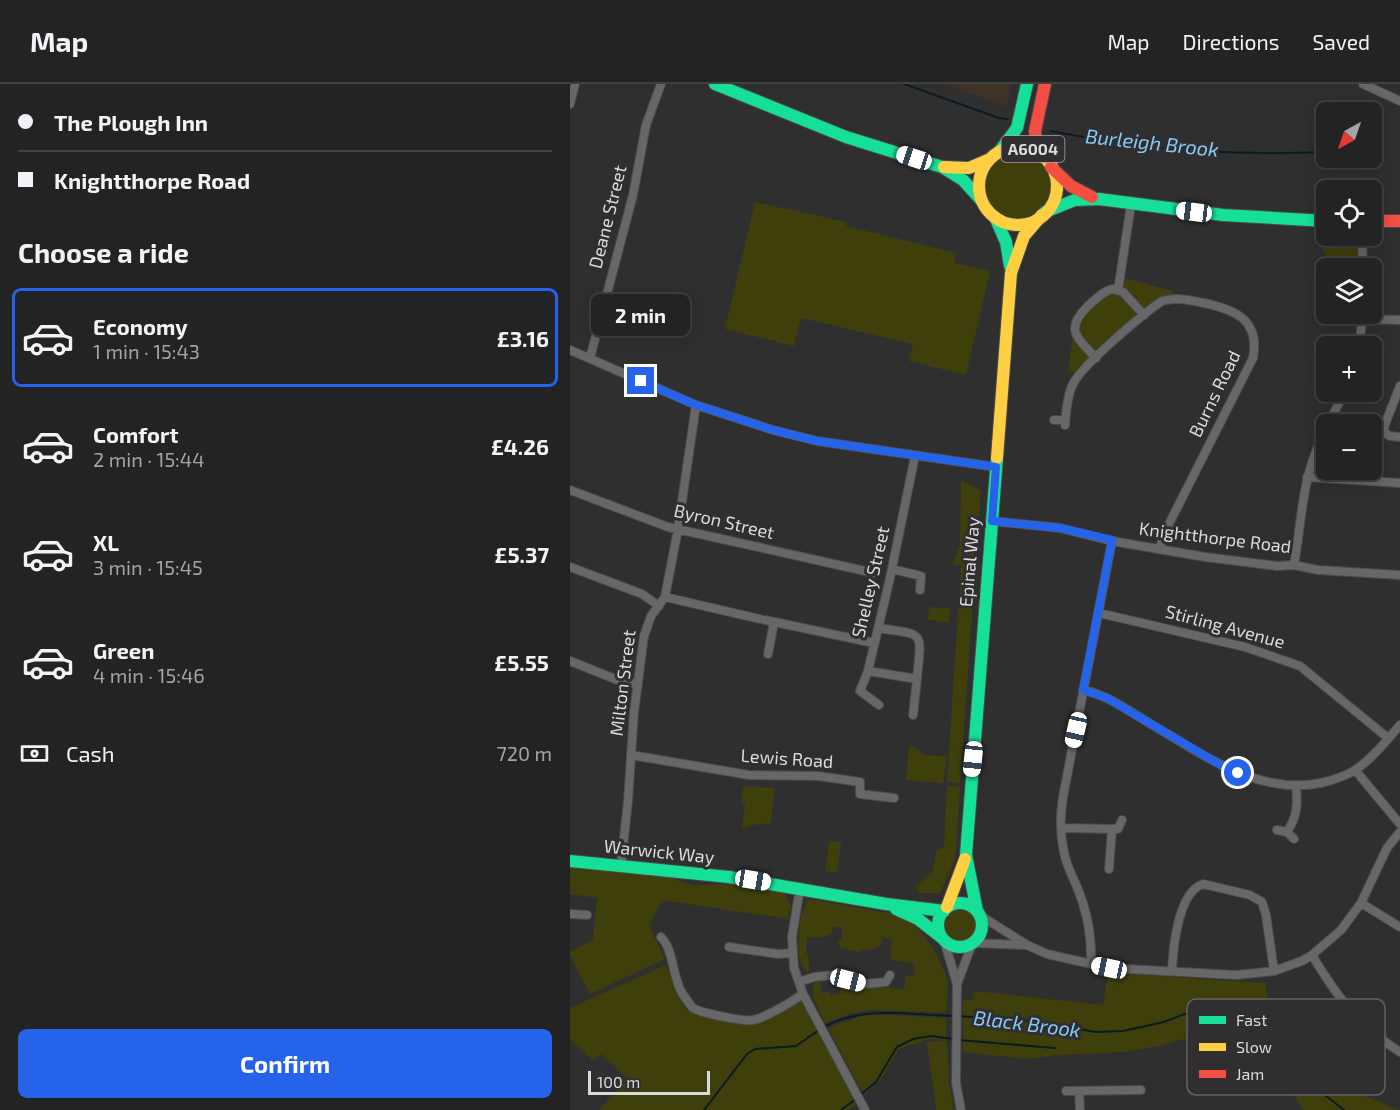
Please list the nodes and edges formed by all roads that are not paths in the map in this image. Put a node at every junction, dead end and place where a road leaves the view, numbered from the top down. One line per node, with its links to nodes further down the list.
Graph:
1 (575, 84): 8 (street)
2 (662, 84): 26 (street, Deane Street)
3 (715, 84): 11 (street, A6004)
4 (1028, 84): 9 (street, A6004)
5 (1045, 84): 10 (street, A6004)
6 (1363, 84): 7 (street)
7 (1400, 101)
8 (570, 104)
9 (994, 156): 10 (street, A6004); 11 (street, A6004); 13 (street, A6004)
10 (1050, 165): 12 (street); 15 (street, A6004)
11 (942, 167): 13 (street, A6004)
12 (1099, 200): 14 (street); 15 (street)
13 (982, 201): 16 (street, A6004)
14 (1131, 205): 17 (street); 21 (street)
15 (1044, 214): 16 (street); 20 (street, Epinal Way)
16 (995, 217): 20 (street, Epinal Way)
17 (1316, 221)
18 (1382, 221): 19 (street)
19 (1400, 221)
20 (1011, 273): 34 (street, Epinal Way)
21 (1118, 290): 22 (street); 27 (street)
22 (1144, 315): 27 (street, Burns Road); 41 (street, Burns Road)
23 (1382, 318): 24 (street)
24 (1400, 320)
25 (570, 350): 26 (street)
26 (590, 358): 29 (street)
27 (1096, 358): 30 (street, Burns Road)
28 (1400, 386): 31 (street)
29 (696, 405): 33 (street); 39 (street, Milton Street)
30 (1054, 420)
31 (1400, 437)
32 (1316, 450): 35 (street)
33 (915, 456): 34 (street); 44 (street, Shelley Street)
34 (996, 467): 38 (street, Epinal Way)
35 (1307, 477): 36 (street); 42 (street)
36 (1400, 483)
37 (570, 490): 39 (street, Byron Street)
38 (992, 521): 40 (street, Knightthorpe Road); 72 (street, Epinal Way)
39 (678, 529): 45 (street, Byron Street); 48 (street, Milton Street)
40 (1112, 540): 41 (street, Knightthorpe Road); 50 (street)
41 (1160, 549): 42 (street, Knightthorpe Road)
42 (1294, 565): 46 (street, Knightthorpe Road)
43 (570, 567): 49 (street)
44 (892, 569): 47 (street); 52 (street, Shelley Street)
45 (874, 573)
46 (1400, 575)
47 (920, 590)
48 (665, 597): 49 (street, Milton Street); 51 (street)
49 (659, 606): 58 (street, Milton Street)
50 (1099, 613): 59 (street); 63 (street, Stirling Avenue)
51 (766, 620): 53 (street); 54 (street)
52 (878, 628): 53 (street, Shelley Street); 57 (street)
53 (874, 643): 56 (street, Shelley Street)
54 (768, 654)
55 (570, 661): 58 (street)
56 (868, 671): 57 (street); 60 (street, Shelley Street)
57 (917, 679): 61 (street)
58 (638, 684): 64 (street, Milton Street)
59 (1083, 690): 66 (street); 69 (street)
60 (879, 705)
61 (913, 715)
62 (1400, 725): 63 (street)
63 (1388, 738): 65 (street)
64 (630, 755): 67 (street, Lewis Road); 74 (street, Milton Street)
65 (1355, 770): 66 (street); 68 (street)
66 (1296, 786): 71 (street)
67 (894, 798)
68 (1400, 824)
69 (1061, 828): 75 (street); 91 (street)
70 (1400, 832): 77 (street)
71 (1294, 839)
72 (966, 855): 79 (street, Epinal Way); 81 (street, Epinal Way)
73 (570, 861): 74 (street, Warwick Way)
74 (621, 865): 76 (street, Warwick Way)
75 (1109, 869)
76 (800, 888): 78 (street, Warwick Way); 89 (street)
77 (1361, 903): 83 (street); 90 (street)
78 (886, 904): 79 (street, Warwick Way); 85 (street, Warwick Way)
79 (945, 909): 81 (street); 85 (street)
80 (570, 914): 82 (street)
81 (979, 914): 86 (street); 87 (street)
82 (587, 915)
83 (1400, 927)
84 (661, 937): 97 (street)
85 (943, 939): 86 (street); 96 (street)
86 (973, 943): 87 (street); 96 (street)
87 (1027, 945): 91 (street)
88 (729, 947): 89 (street)
89 (792, 953): 95 (street)
90 (1312, 955): 93 (street); 98 (street)
91 (1091, 964): 92 (street)
92 (1172, 971): 93 (street); 93 (street)
93 (1274, 971)
94 (890, 975): 95 (street)
95 (799, 982): 97 (street)
96 (957, 984): 105 (street)
97 (803, 994): 104 (street)
98 (1340, 999)
99 (1385, 1042): 100 (street)
100 (1400, 1052)
101 (1141, 1090): 102 (street)
102 (1079, 1091): 103 (street); 106 (street)
103 (1066, 1092)
104 (865, 1110)
105 (961, 1110)
106 (1080, 1110)

